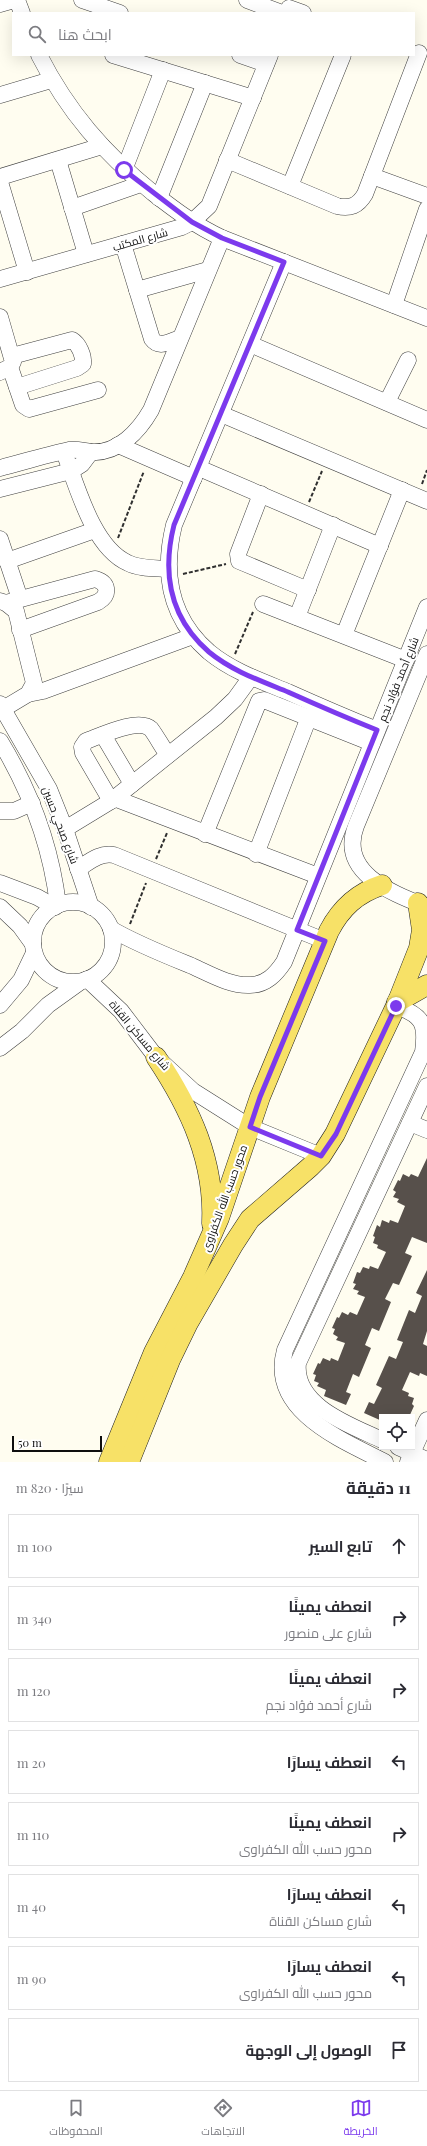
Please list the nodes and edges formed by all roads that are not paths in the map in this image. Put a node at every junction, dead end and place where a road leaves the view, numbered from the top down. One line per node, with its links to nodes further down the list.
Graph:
1 (14, 0): 6 (street)
2 (17, 0): 8 (street)
3 (82, 0): 9 (street)
4 (123, 0): 10 (street)
5 (247, 0): 7 (street)
6 (0, 4)
7 (291, 9)
8 (22, 12)
9 (116, 12)
10 (119, 12)
11 (420, 54): 26 (street)
12 (40, 56): 18 (street)
13 (117, 56): 17 (street)
14 (246, 56): 16 (street)
15 (343, 56): 30 (street)
16 (268, 60): 21 (street, شارع المكتب)
17 (163, 70): 19 (street); 25 (street)
18 (52, 80): 20 (street); 22 (street)
19 (205, 83): 21 (street); 32 (street)
20 (0, 95)
21 (253, 98): 24 (street, شارع المكتب)
22 (102, 146): 23 (street); 25 (street)
23 (58, 160): 27 (street); 33 (street)
24 (227, 160): 30 (street); 35 (street, شارع المكتب)
25 (124, 170): 29 (street)
26 (372, 176): 30 (street); 31 (street)
27 (0, 177)
28 (0, 182): 36 (street)
29 (141, 184): 32 (street); 33 (street)
30 (290, 186)
31 (427, 196)
32 (159, 198): 35 (street)
33 (72, 208): 39 (street)
34 (427, 209): 45 (street)
35 (192, 222): 37 (street); 38 (street, شارع المكتب)
36 (7, 229): 42 (street)
37 (222, 238): 40 (street); 41 (street)
38 (123, 244): 39 (street, شارع المكتب); 44 (street)
39 (86, 254): 42 (street, شارع المكتب)
40 (284, 262): 45 (street); 49 (street)
41 (208, 270): 44 (street); 48 (street)
42 (27, 272): 43 (street, شارع المكتب)
43 (0, 279)
44 (137, 290): 48 (street)
45 (394, 305): 47 (street)
46 (0, 317): 51 (street)
47 (427, 318)
48 (180, 338): 57 (street)
49 (250, 344): 54 (street); 55 (street)
50 (408, 360): 54 (street)
51 (8, 365): 52 (street); 52 (street)
52 (17, 387): 53 (street)
53 (98, 390)
54 (387, 402): 56 (street)
55 (221, 414): 62 (street); 64 (street)
56 (427, 420)
57 (118, 446): 59 (street); 62 (street)
58 (64, 452): 59 (street); 60 (street); 61 (street)
59 (91, 452): 61 (street)
60 (0, 468)
61 (71, 470): 63 (street); 68 (street)
62 (196, 473): 65 (street); 72 (street)
63 (0, 489)
64 (402, 490): 66 (street); 70 (street)
65 (261, 494): 67 (street); 73 (street)
66 (427, 501)
67 (333, 525): 70 (street); 73 (street)
68 (95, 530): 71 (street); 72 (street)
69 (0, 539): 71 (street)
70 (380, 546): 80 (street)
71 (7, 561): 74 (street)
72 (168, 573): 79 (street)
73 (308, 590): 77 (street)
74 (9, 601): 78 (street); 78 (street)
75 (258, 606): 77 (street)
76 (427, 607): 82 (street, شارع أحمد فؤاد نجم)
77 (297, 617): 80 (street)
78 (20, 630): 85 (street)
79 (193, 636): 83 (street); 85 (street)
80 (344, 636): 82 (street)
81 (427, 654): 84 (street, شارع أحمد فؤاد نجم)
82 (406, 660): 89 (street, شارع أحمد فؤاد نجم)
83 (251, 677): 89 (street); 91 (street)
84 (422, 680): 102 (street, شارع أحمد فؤاد نجم)
85 (28, 694): 86 (street)
86 (2, 707): 96 (street, شارع صبحي حسين)
87 (309, 717): 89 (street); 97 (street); 98 (street)
88 (103, 735): 91 (street); 92 (street); 93 (street)
89 (375, 737): 100 (street, شارع أحمد فؤاد نجم)
90 (0, 741): 94 (street, شارع صبحي حسين)
91 (168, 756): 92 (street)
92 (132, 784): 93 (street)
93 (112, 800): 96 (street); 97 (street)
94 (32, 803): 95 (street); 104 (street, شارع صبحي حسين)
95 (0, 811)
96 (65, 829): 99 (street, شارع صبحي حسين)
97 (205, 834): 98 (street)
98 (256, 854): 100 (street)
99 (78, 869): 106 (street, شارع صبحي حسين); 108 (street)
100 (318, 876): 108 (street, شارع أحمد فؤاد نجم)
101 (0, 883): 104 (street)
102 (382, 885): 103 (street, شارع أحمد فؤاد نجم); 109 (main road, محور حسب الله الكفراوى)
103 (423, 905): 113 (main road, محور حسب الله الكفراوى)
104 (57, 906): 106 (street); 110 (street)
105 (0, 907): 110 (street)
106 (91, 907): 107 (street)
107 (111, 929): 108 (street); 111 (street)
108 (297, 930): 109 (street)
109 (325, 941): 119 (main road, محور حسب الله الكفراوى)
110 (34, 949): 111 (street); 114 (street)
111 (84, 981): 115 (street); 116 (street, شارع مساكن القناة)
112 (427, 985): 113 (main road)
113 (397, 1004): 121 (main road, محور حسب الله الكفراوى); 123 (street)
114 (0, 1005)
115 (0, 1048)
116 (156, 1057): 119 (street, شارع مساكن القناة); 122 (main road)
117 (427, 1086): 118 (street)
118 (410, 1123): 120 (street); 123 (street)
119 (250, 1127): 121 (street, شارع مساكن القناة); 122 (main road, محور حسب الله الكفراوى)
120 (427, 1130)
121 (321, 1156): 129 (main road, محور حسب الله الكفراوى)
122 (211, 1238): 128 (main road, محور حسب الله الكفراوى)
123 (296, 1390): 125 (street); 130 (street)
124 (427, 1420): 126 (street)
125 (379, 1438)
126 (406, 1454): 127 (street)
127 (427, 1460)
128 (110, 1462)
129 (129, 1462)
130 (385, 1462)

